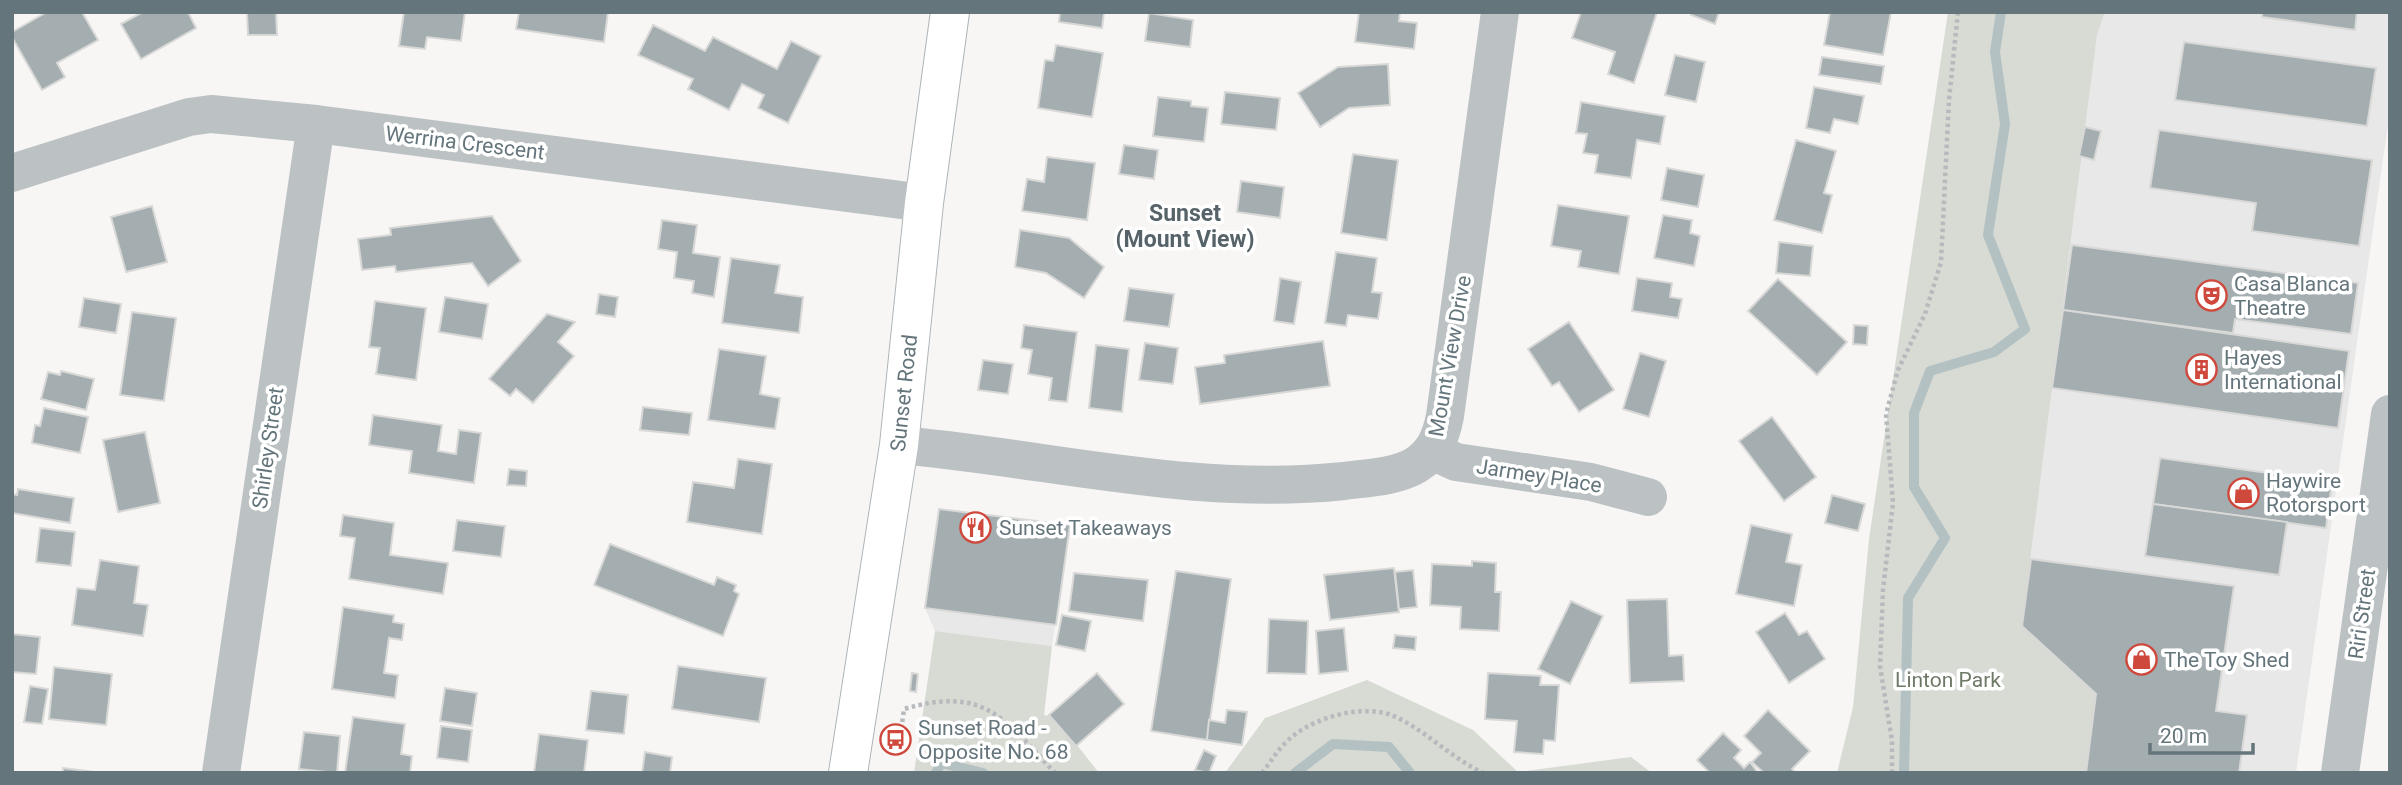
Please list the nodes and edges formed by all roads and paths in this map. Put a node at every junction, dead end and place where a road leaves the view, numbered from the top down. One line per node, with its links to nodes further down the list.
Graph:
1 (950, 12): 6 (main road, Sunset Road)
2 (1500, 12): 9 (street, Mount View Drive)
3 (1958, 12): 16 (path)
4 (316, 124): 5 (street, Werrina Crescent); 6 (street, Werrina Crescent); 12 (street, Shirley Street)
5 (12, 173)
6 (924, 203): 8 (main road, Sunset Road)
7 (2390, 414): 17 (street, Riri Street)
8 (899, 445): 9 (street, Mount View Drive); 11 (main road, Sunset Road)
9 (1432, 451): 10 (street, Jarmey Place)
10 (1648, 497)
11 (850, 757): 13 (path)
12 (221, 773)
13 (1055, 773)
14 (1262, 773): 15 (path)
15 (1483, 773)
16 (1892, 773)
17 (2340, 773)

